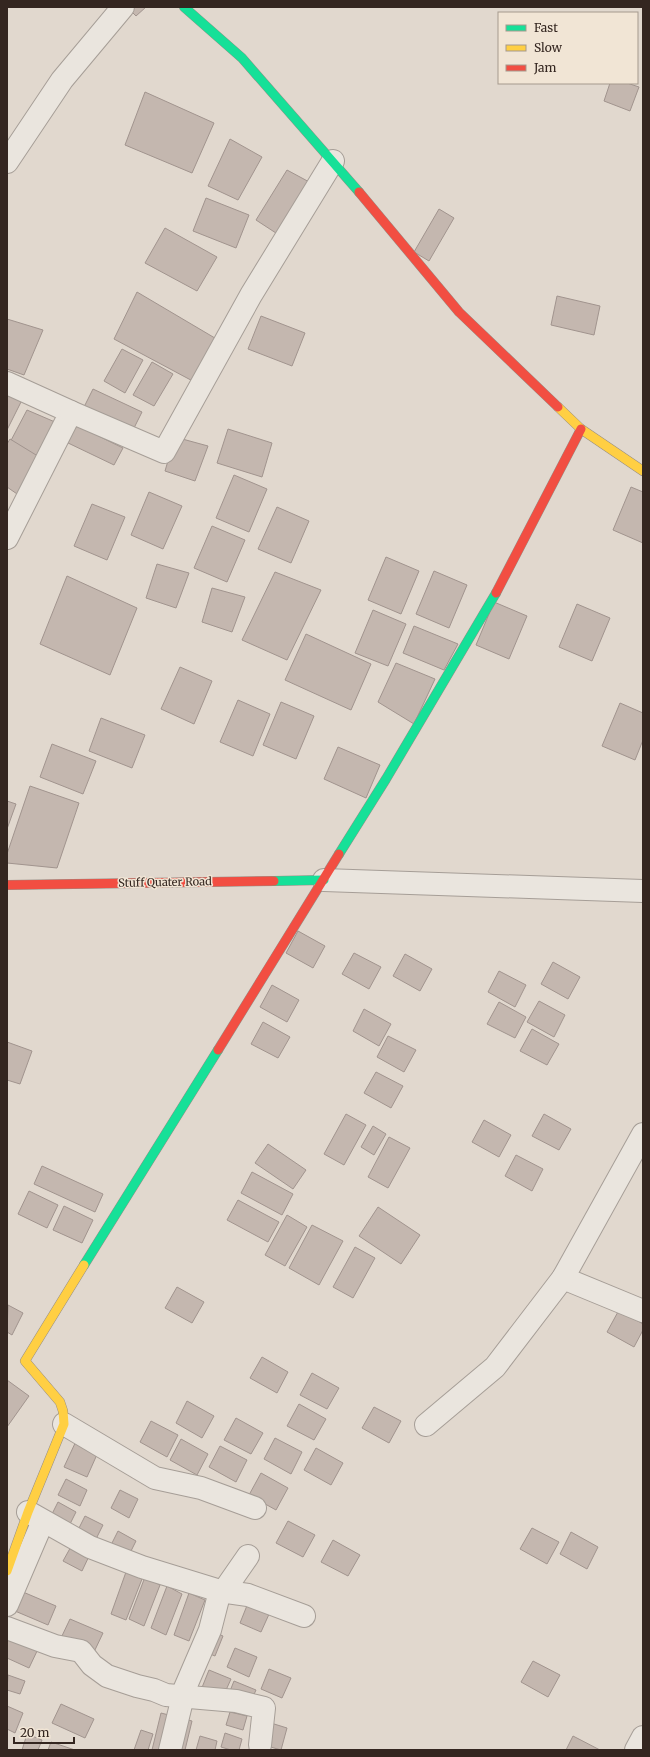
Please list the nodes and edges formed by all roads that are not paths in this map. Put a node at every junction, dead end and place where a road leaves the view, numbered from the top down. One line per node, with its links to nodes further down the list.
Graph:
1 (123, 7): 4 (street)
2 (184, 7): 3 (street)
3 (333, 161): 6 (street); 7 (street)
4 (7, 162)
5 (7, 383): 6 (street)
6 (71, 412): 9 (street)
7 (581, 429): 8 (street); 10 (street)
8 (643, 471)
9 (7, 538)
10 (324, 880): 11 (street, Stuff Quater Road); 12 (street); 16 (street)
11 (7, 885)
12 (643, 891)
13 (643, 1134): 14 (street)
14 (562, 1278): 15 (street); 17 (street)
15 (643, 1311)
16 (64, 1424): 18 (street); 19 (street)
17 (426, 1426)
18 (255, 1508)
19 (35, 1517): 21 (street); 22 (street); 23 (street)
20 (248, 1556): 22 (street)
21 (7, 1570)
22 (220, 1591): 24 (street); 28 (street)
23 (7, 1605)
24 (304, 1616)
25 (7, 1628): 27 (street)
26 (643, 1737): 29 (street)
27 (260, 1745)
28 (170, 1750)
29 (636, 1750)

